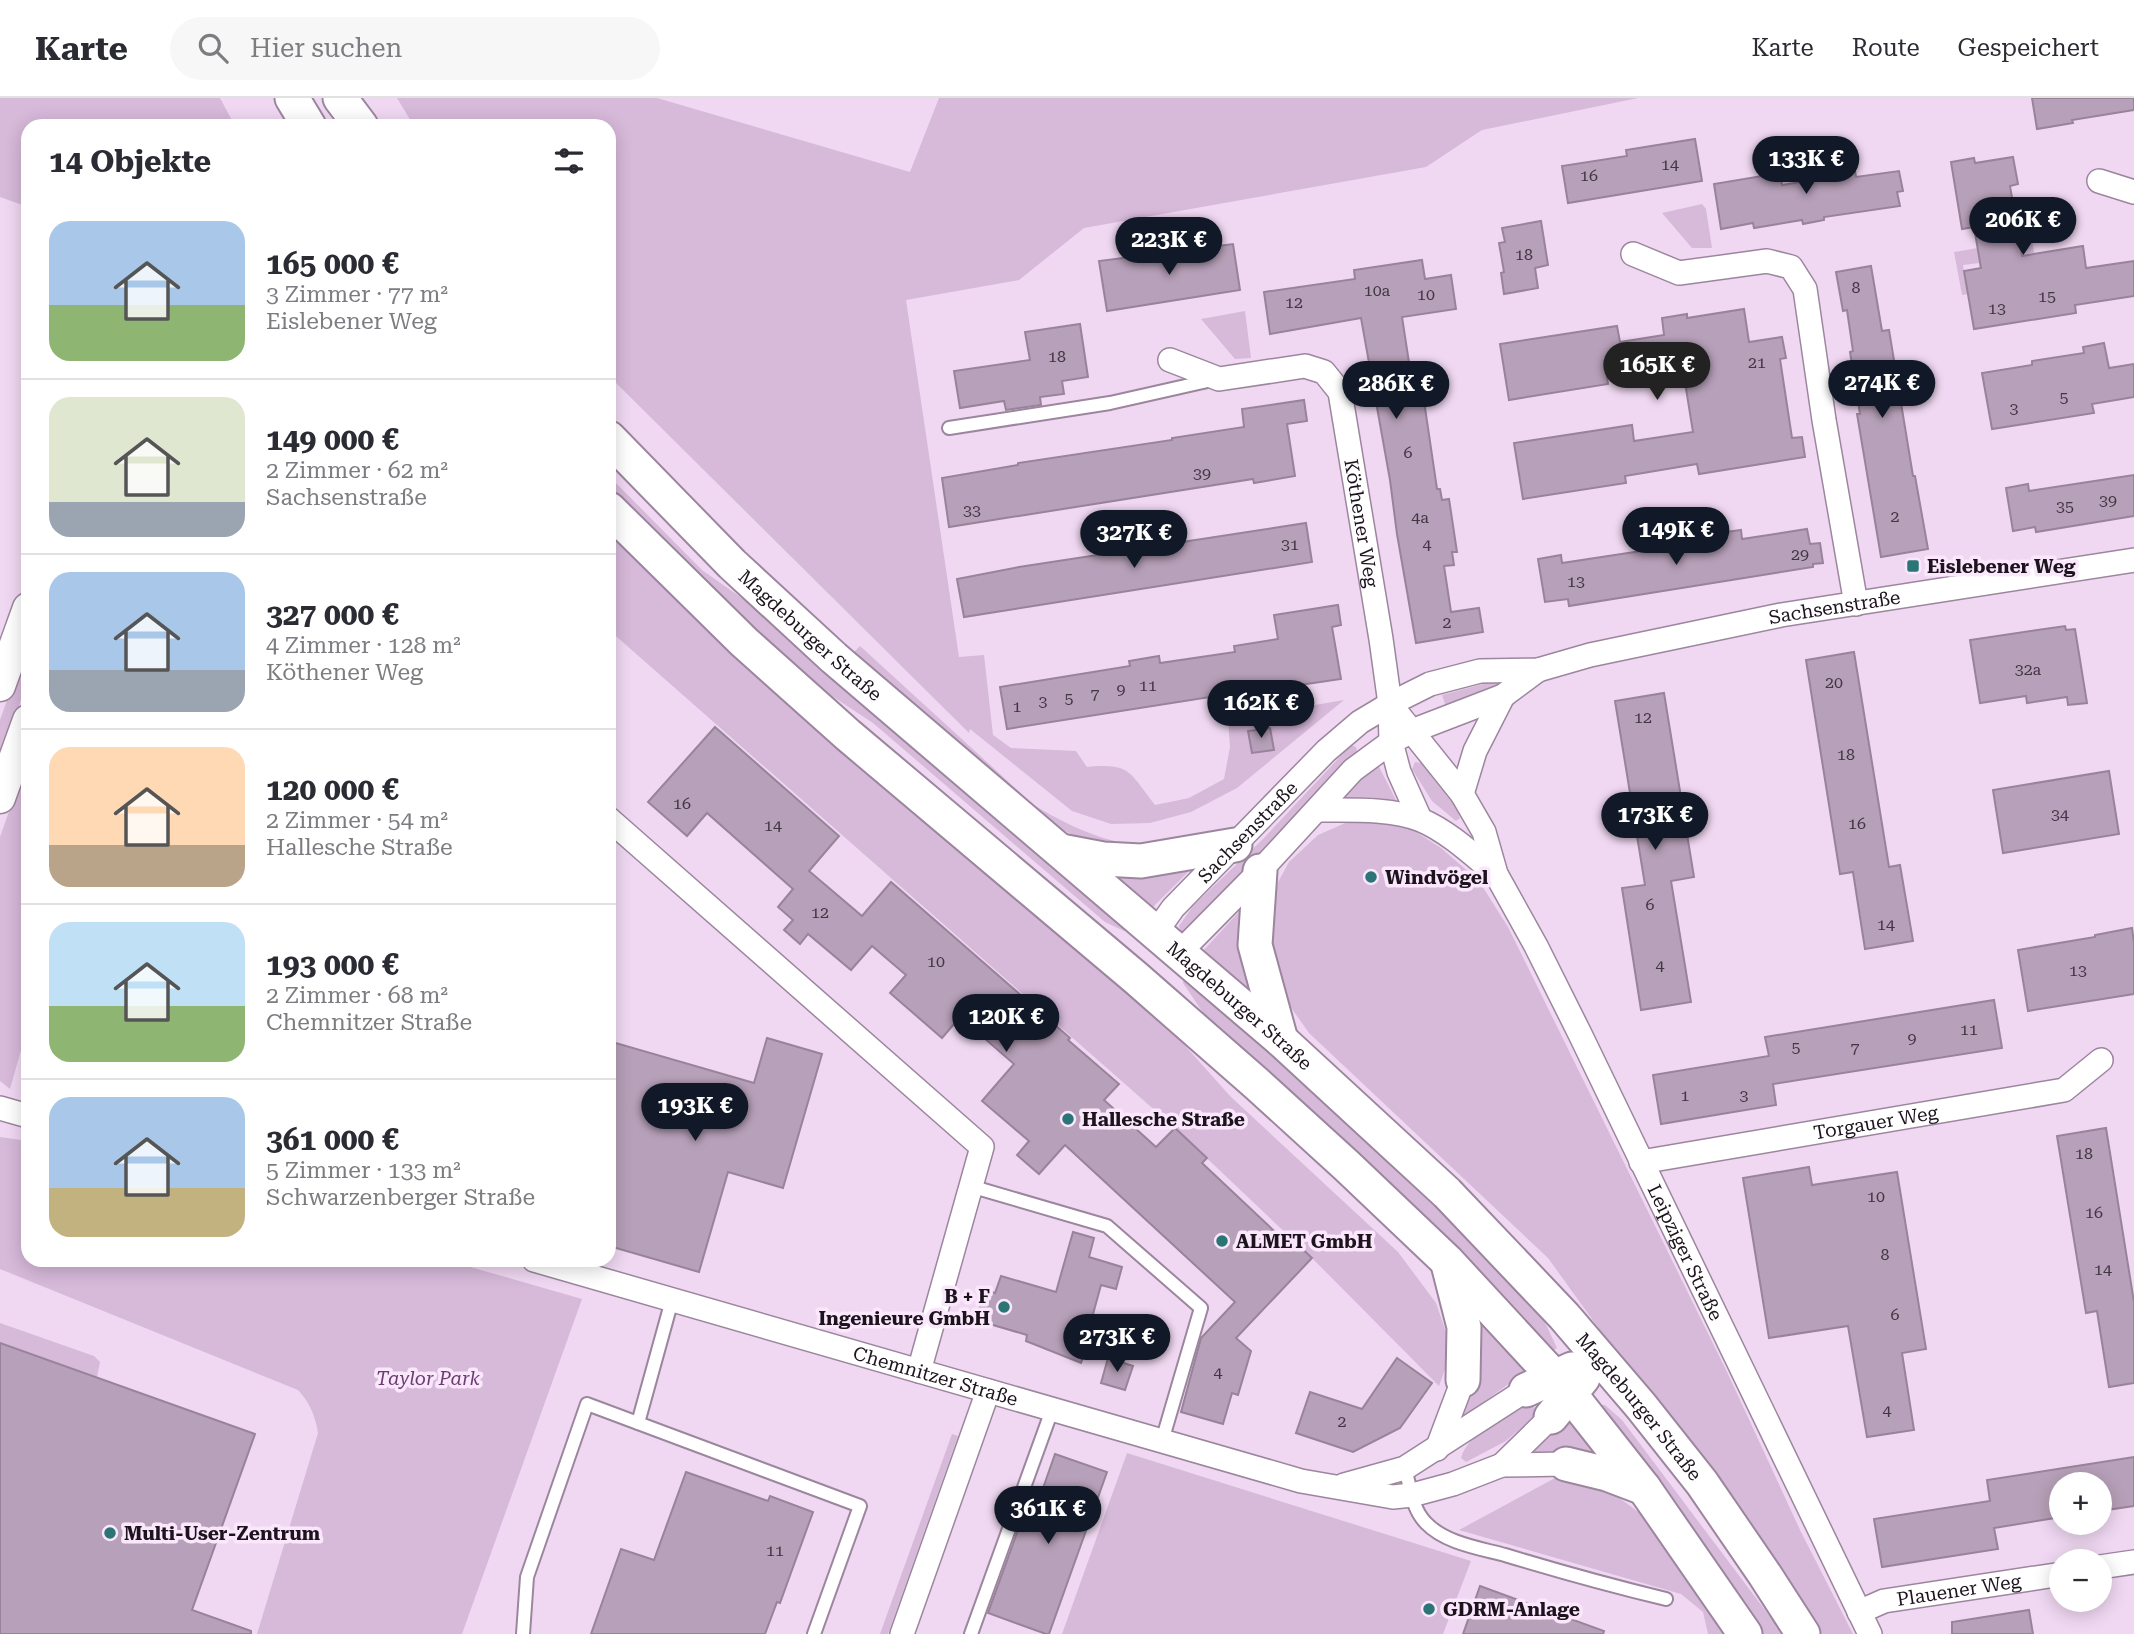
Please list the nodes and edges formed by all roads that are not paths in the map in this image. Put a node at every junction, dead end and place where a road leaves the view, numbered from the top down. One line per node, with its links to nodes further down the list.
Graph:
1 (292, 98): 3 (main road)
2 (341, 98): 4 (main road)
3 (305, 119)
4 (355, 119)
5 (2099, 181): 6 (street)
6 (2134, 192)
7 (1633, 254): 14 (street)
8 (1170, 360): 9 (street, Köthener Weg)
9 (1219, 379): 10 (lane, Köthener Weg); 19 (street, Köthener Weg)
10 (949, 428)
11 (616, 445): 29 (main road, Magdeburger Straße)
12 (616, 516): 33 (main road)
13 (2134, 560): 14 (street, Sachsenstraße)
14 (1856, 604): 16 (street, Sachsenstraße)
15 (21, 628): 17 (street)
16 (1538, 670): 18 (street, Sachsenstraße); 19 (street, Sachsenstraße)
17 (0, 686)
18 (1503, 696): 20 (street, Sachsenstraße); 23 (street)
19 (1390, 704): 20 (street, Leipziger Straße); 22 (street); 28 (street, Sachsenstraße)
20 (1412, 731): 22 (street, Sachsenstraße); 23 (street, Leipziger Straße)
21 (21, 740): 24 (street)
22 (1391, 742): 25 (street, Sachsenstraße); 26 (street)
23 (1462, 794): 31 (street, Leipziger Straße)
24 (0, 798)
25 (1318, 810): 26 (street, Leipziger Straße); 30 (street, Sachsenstraße)
26 (1420, 819): 31 (street, Leipziger Straße)
27 (616, 825): 39 (street)
28 (1235, 845): 29 (main road); 32 (street, Sachsenstraße)
29 (1058, 851): 32 (main road, Magdeburger Straße)
30 (1260, 871): 32 (street, Sachsenstraße); 34 (main road)
31 (1496, 874): 38 (street, Leipziger Straße)
32 (1168, 942): 33 (main road); 34 (main road, Magdeburger Straße)
33 (1136, 978): 40 (main road)
34 (1281, 1040): 43 (main road, Magdeburger Straße)
35 (2101, 1060): 38 (street, Torgauer Weg)
36 (0, 1108): 37 (street)
37 (21, 1114)
38 (1641, 1162): 62 (street, Leipziger Straße)
39 (970, 1186): 44 (street); 50 (lane)
40 (1448, 1262): 45 (main road); 47 (main road)
41 (558, 1267): 42 (street, Chemnitzer Straße)
42 (672, 1300): 44 (street, Chemnitzer Straße); 49 (lane)
43 (1600, 1357): 47 (main road); 68 (main road, Magdeburger Straße)
44 (919, 1371): 46 (street, Chemnitzer Straße)
45 (1463, 1380): 51 (street)
46 (988, 1391): 48 (street, Chemnitzer Straße); 65 (street)
47 (1550, 1394): 51 (street, Chemnitzer Straße); 53 (street, Chemnitzer Straße); 56 (main road)
48 (1052, 1409): 50 (street, Chemnitzer Straße); 66 (lane)
49 (638, 1423): 63 (lane); 64 (lane)
50 (1162, 1441): 55 (street, Chemnitzer Straße)
51 (1437, 1449): 54 (street, Chemnitzer Straße)
52 (1566, 1464): 53 (street, Chemnitzer Straße); 56 (main road)
53 (1502, 1465): 57 (street, Chemnitzer Straße)
54 (1405, 1468): 55 (street, Chemnitzer Straße); 57 (lane)
55 (1337, 1487): 57 (street, Chemnitzer Straße)
56 (1644, 1488): 67 (main road)
57 (1412, 1495): 61 (lane)
58 (2134, 1562): 59 (street)
59 (2112, 1565)
60 (2049, 1576): 62 (street, Plauener Weg)
61 (1666, 1600)
62 (1860, 1612): 69 (street, Leipziger Straße)
63 (523, 1634)
64 (814, 1634)
65 (902, 1634)
66 (971, 1634)
67 (1745, 1634)
68 (1802, 1634)
69 (1870, 1634)

